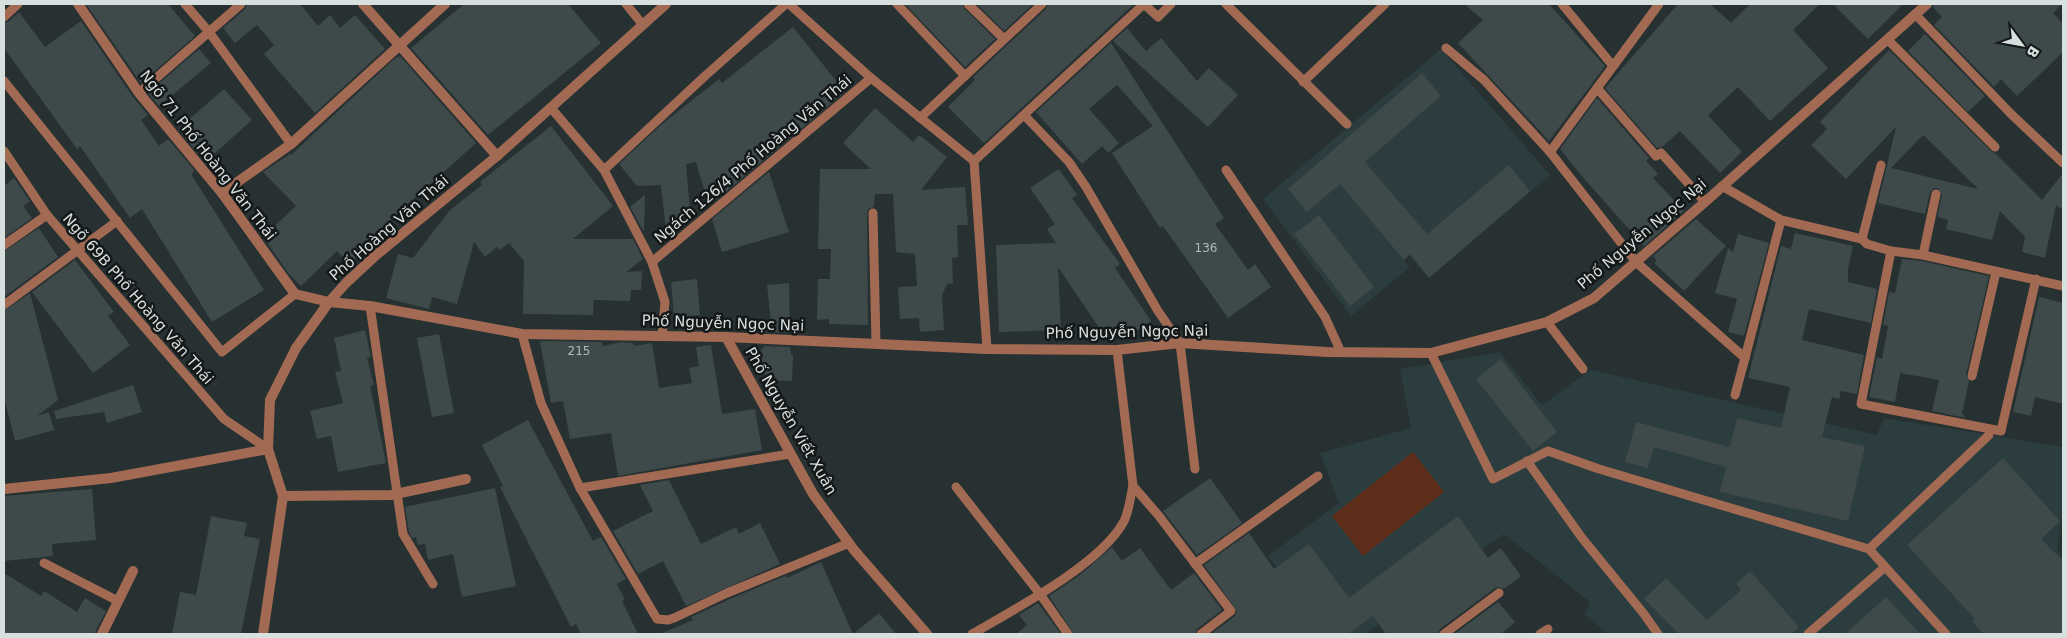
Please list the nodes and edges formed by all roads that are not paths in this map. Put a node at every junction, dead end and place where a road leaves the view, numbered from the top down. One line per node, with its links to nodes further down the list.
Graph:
1 (18, 4): 21 (lane)
2 (78, 4): 34 (street, Ngõ 71 Phố Hoàng Văn Thái)
3 (185, 4): 23 (lane)
4 (241, 4): 23 (lane)
5 (363, 4): 26 (street)
6 (445, 4): 26 (street)
7 (626, 4): 22 (lane)
8 (666, 4): 22 (street, Phố Hoàng Văn Thái)
9 (787, 4): 30 (lane); 47 (lane)
10 (897, 4): 29 (lane)
11 (968, 4): 24 (lane)
12 (1042, 4): 24 (lane)
13 (1144, 4): 14 (lane); 36 (lane)
14 (1171, 4)
15 (1226, 4): 32 (lane)
16 (1385, 4): 32 (lane)
17 (1562, 4): 28 (lane)
18 (1659, 4): 28 (lane)
19 (1927, 4): 20 (street, Phố Nguyễn Ngọc Nại)
20 (1916, 14): 25 (street, Phố Nguyễn Ngọc Nại); 45 (lane)
21 (4, 17)
22 (643, 25): 35 (street, Phố Hoàng Văn Thái)
23 (209, 32): 34 (lane); 39 (lane)
24 (1004, 39): 29 (lane)
25 (1888, 40): 40 (lane); 49 (street, Phố Nguyễn Ngọc Nại)
26 (399, 44): 39 (street); 43 (street)
27 (1446, 48): 42 (lane)
28 (1613, 66): 33 (lane)
29 (964, 76): 37 (lane)
30 (870, 78): 37 (lane); 62 (lane, Ngách 126/4 Phố Hoàng Văn Thái)
31 (4, 81): 56 (lane)
32 (1304, 82): 38 (lane)
33 (1597, 88): 42 (lane); 52 (lane)
34 (139, 93): 50 (street, Ngõ 71 Phố Hoàng Văn Thái)
35 (551, 108): 43 (street, Phố Hoàng Văn Thái); 47 (lane)
36 (1025, 116): 44 (lane); 76 (lane)
37 (920, 118): 44 (lane)
38 (1347, 124)
39 (291, 144): 50 (street)
40 (1995, 147)
41 (4, 151): 54 (lane, Ngõ 69B Phố Hoàng Văn Thái)
42 (1550, 152): 63 (lane)
43 (497, 156): 68 (street, Phố Hoàng Văn Thái)
44 (974, 161): 77 (lane)
45 (2063, 163)
46 (1881, 164): 57 (lane)
47 (604, 170): 62 (lane)
48 (1226, 170): 79 (lane)
49 (1722, 186): 52 (street, Phố Nguyễn Ngọc Nại); 55 (lane)
50 (222, 193): 67 (street, Ngõ 71 Phố Hoàng Văn Thái)
51 (1936, 194): 61 (lane)
52 (1705, 202): 63 (street, Phố Nguyễn Ngọc Nại)
53 (872, 213): 75 (lane)
54 (47, 214): 58 (lane); 59 (lane, Ngõ 69B Phố Hoàng Văn Thái)
55 (1781, 220): 57 (lane); 81 (lane)
56 (117, 221): 59 (lane); 67 (lane)
57 (1862, 239): 60 (lane)
58 (4, 245)
59 (78, 250): 69 (lane); 86 (lane, Ngõ 69B Phố Hoàng Văn Thái)
60 (1891, 251): 61 (lane); 65 (lane)
61 (1923, 255): 64 (lane)
62 (652, 262): 73 (lane)
63 (1636, 262): 71 (street, Phố Nguyễn Ngọc Nại); 81 (lane)
64 (1996, 272): 65 (lane); 83 (lane)
65 (2036, 279): 66 (lane)
66 (2063, 286)
67 (295, 294): 68 (street)
68 (329, 302): 70 (street, Phố Nguyễn Ngọc Nại); 86 (street, Phố Hoàng Văn Thái)
69 (4, 305)
70 (370, 306): 72 (street, Phố Nguyễn Ngọc Nại); 96 (lane)
71 (1547, 322): 80 (street, Phố Nguyễn Ngọc Nại); 82 (lane)
72 (522, 334): 73 (street, Phố Nguyễn Ngọc Nại); 94 (lane)
73 (662, 336): 74 (street, Phố Nguyễn Ngọc Nại)
74 (726, 337): 75 (street, Phố Nguyễn Ngọc Nại); 87 (street, Phố Nguyễn Viết Xuân)
75 (876, 343): 77 (street, Phố Nguyễn Ngọc Nại)
76 (1180, 343): 78 (street, Phố Nguyễn Ngọc Nại); 79 (street, Phố Nguyễn Ngọc Nại); 89 (lane)
77 (987, 348): 78 (street, Phố Nguyễn Ngọc Nại)
78 (1117, 350): 92 (lane)
79 (1340, 352): 80 (street, Phố Nguyễn Ngọc Nại)
80 (1431, 353): 88 (lane)
81 (1745, 358): 84 (lane)
82 (1583, 369)
83 (1972, 376)
84 (1735, 395)
85 (1990, 435): 99 (lane)
86 (268, 449): 95 (street); 97 (street, Phố Hoàng Văn Thái)
87 (790, 454): 94 (lane); 98 (street, Phố Nguyễn Viết Xuân)
88 (1527, 461): 99 (lane); 115 (lane)
89 (1195, 469)
90 (1318, 476): 101 (lane)
91 (466, 479): 96 (street)
92 (1133, 486): 101 (lane); 106 (lane)
93 (956, 487): 106 (lane)
94 (580, 488): 98 (lane)
95 (4, 490)
96 (397, 495): 97 (street); 104 (lane)
97 (284, 496): 109 (street, Phố Hoàng Văn Thái)
98 (849, 543): 110 (street, Phố Nguyễn Viết Xuân)
99 (1869, 549): 102 (lane)
100 (44, 563): 107 (lane)
101 (1195, 564): 113 (lane)
102 (1885, 567): 116 (lane); 117 (lane)
103 (133, 571): 107 (street)
104 (433, 584)
105 (1499, 592): 114 (lane)
106 (1040, 594): 111 (lane); 112 (lane)
107 (118, 601): 108 (street)
108 (102, 634)
109 (264, 634)
110 (927, 634)
111 (972, 634)
112 (1068, 634)
113 (1201, 634)
114 (1444, 634)
115 (1658, 634)
116 (1808, 634)
117 (1946, 634)

